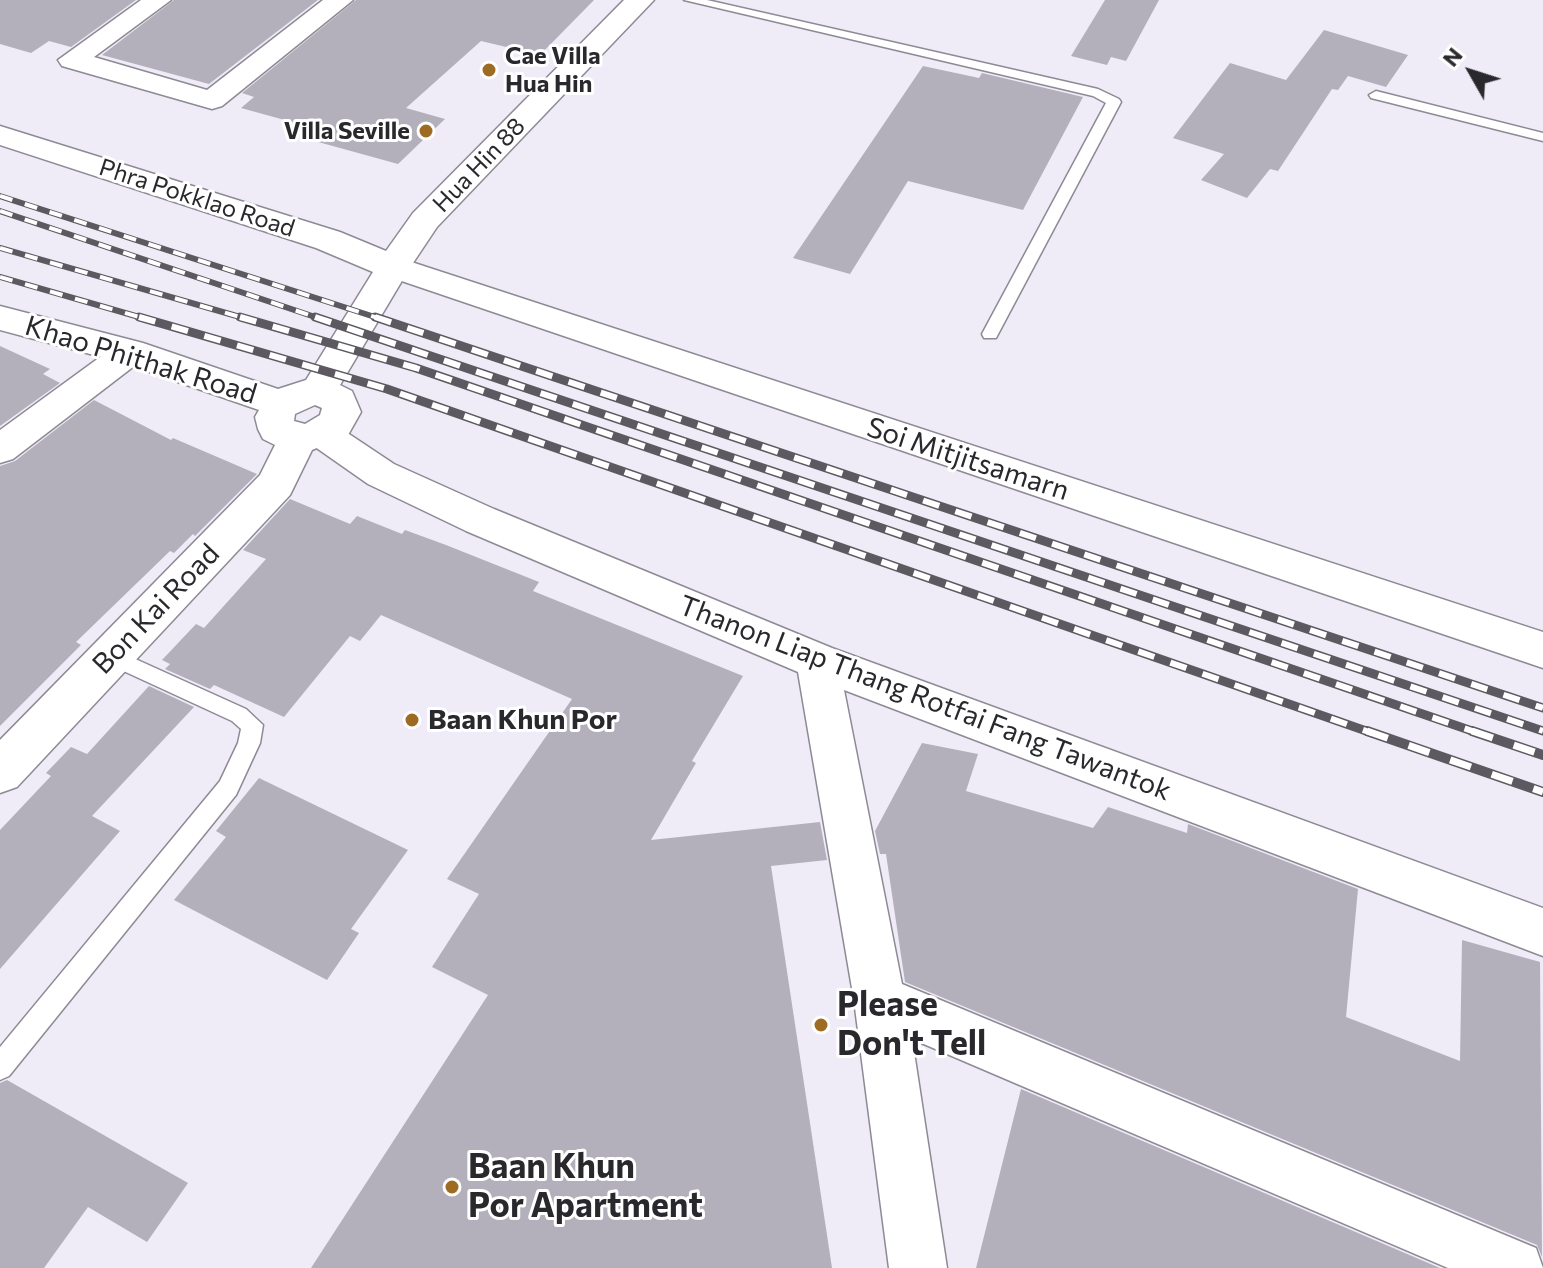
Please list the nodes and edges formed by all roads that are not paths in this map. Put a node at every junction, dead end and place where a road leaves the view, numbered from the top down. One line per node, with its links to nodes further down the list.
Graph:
1 (158, 0): 2 (street)
2 (340, 0)
3 (640, 0): 8 (street, Hua Hin 88)
4 (690, 0): 10 (lane)
5 (1376, 95): 7 (lane)
6 (0, 135): 8 (street, Phra Pokklao Road)
7 (1543, 137)
8 (393, 267): 12 (street, Hua Hin 88); 15 (street, Soi Mitjitsamarn)
9 (0, 318): 11 (street, Khao Phithak Road)
10 (990, 334)
11 (130, 352): 13 (street, Khao Phithak Road); 14 (street)
12 (318, 391): 13 (street, Bon Kai Road)
13 (300, 425): 16 (street, Bon Kai Road); 17 (street, Thanon Liap Thang Rotfai Fang Tawantok)
14 (0, 449)
15 (1543, 650)
16 (111, 656): 18 (street, Bon Kai Road); 21 (lane)
17 (817, 661): 19 (street, Thanon Liap Thang Rotfai Fang Tawantok); 20 (street)
18 (0, 772)
19 (1543, 932)
20 (880, 1000): 22 (street); 23 (street)
21 (0, 1067)
22 (918, 1268)
23 (1516, 1268)

